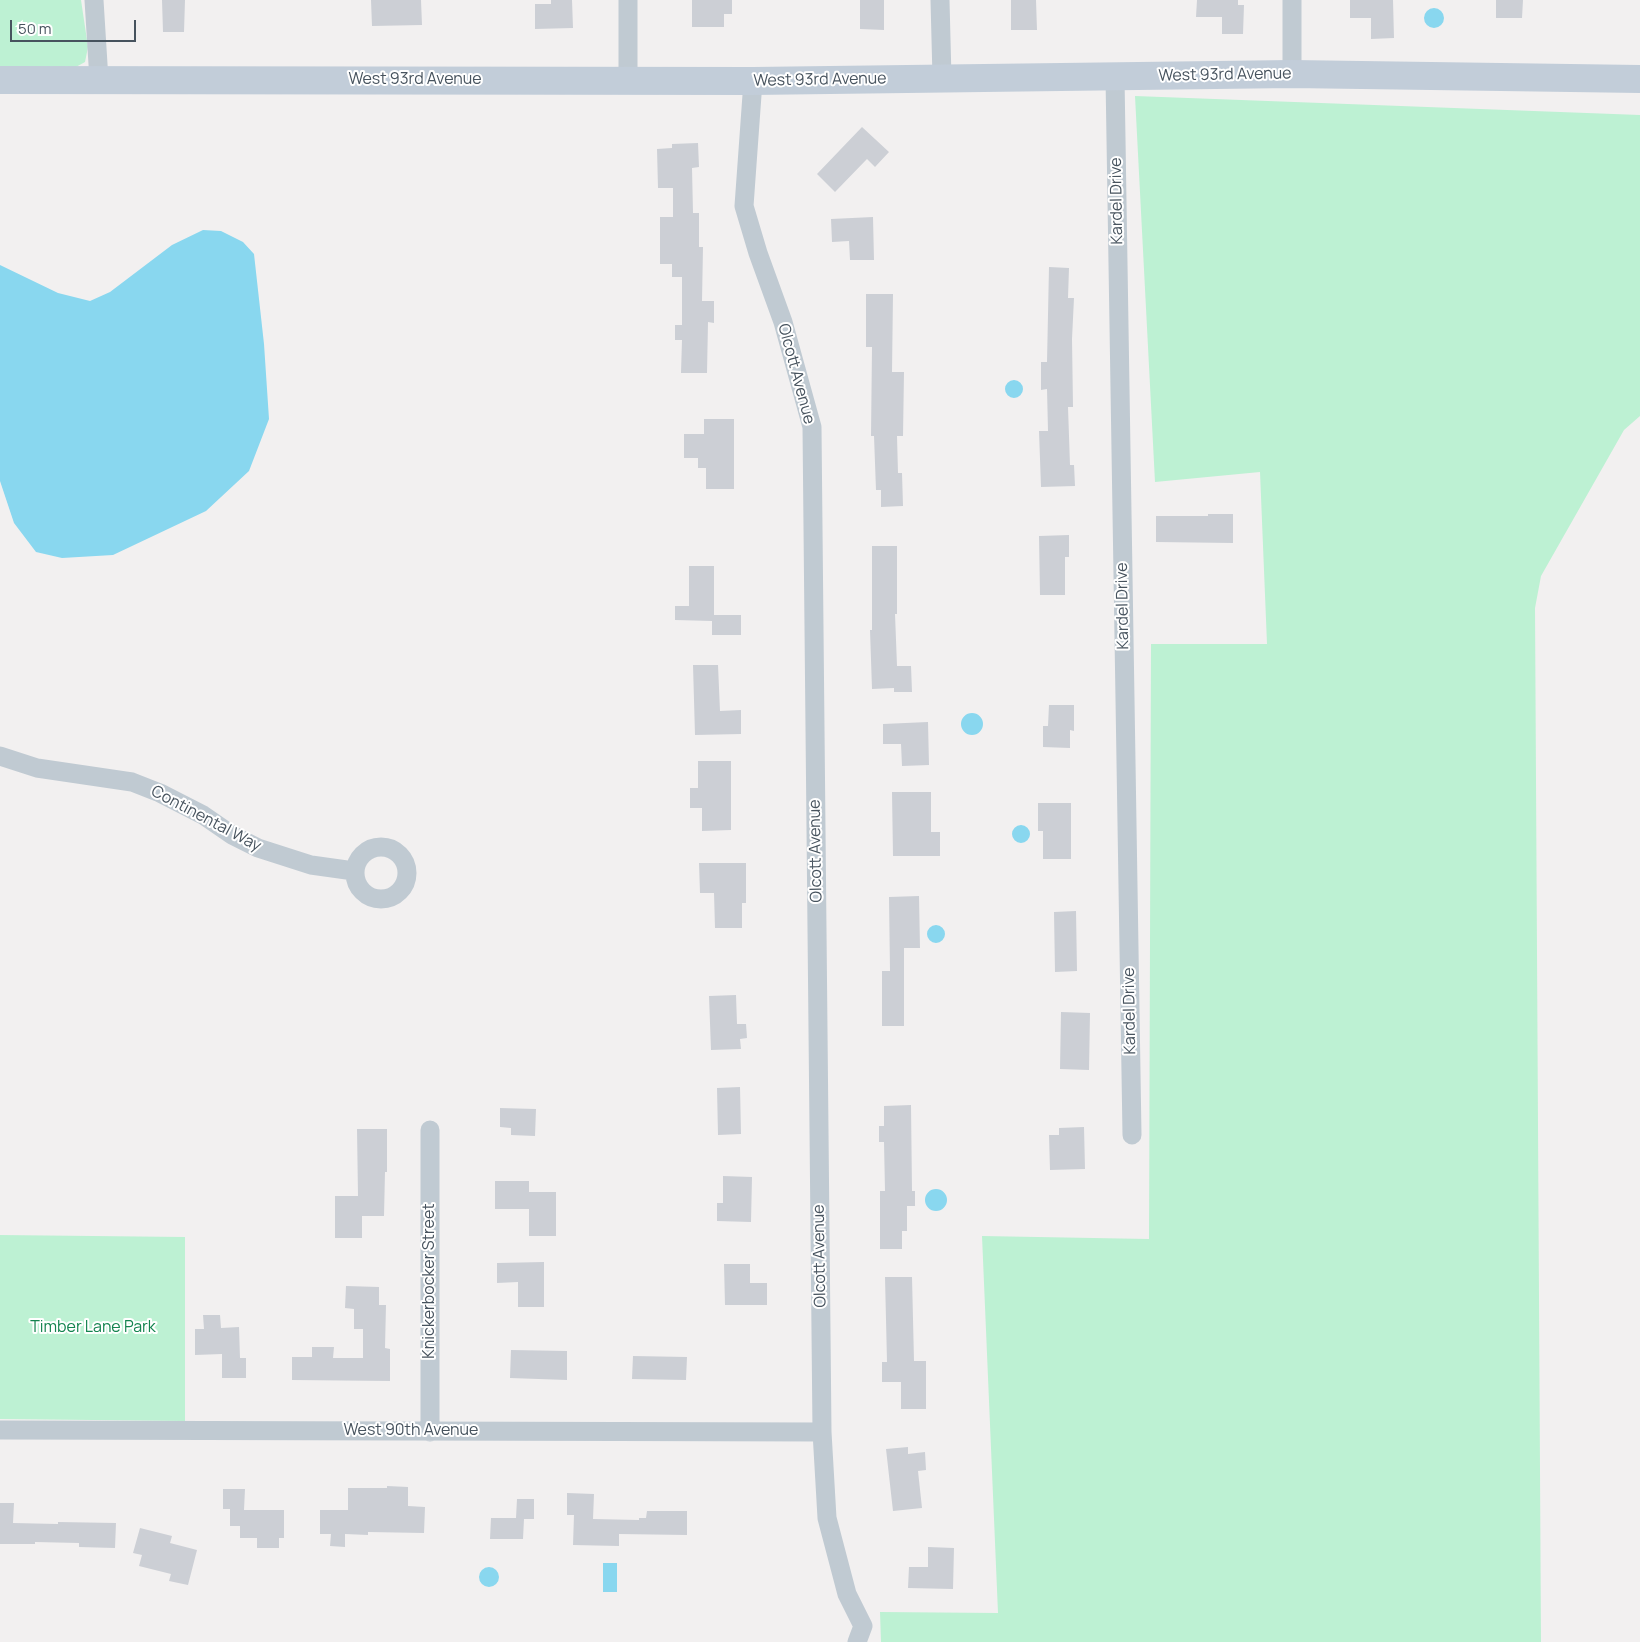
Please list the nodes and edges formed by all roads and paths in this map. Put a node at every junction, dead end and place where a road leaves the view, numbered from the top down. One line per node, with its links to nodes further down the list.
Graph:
1 (94, 0): 10 (street)
2 (628, 0): 11 (street)
3 (940, 0): 7 (street)
4 (1292, 0): 5 (street)
5 (1292, 74): 6 (street, West 93rd Avenue); 8 (street, West 93rd Avenue)
6 (1115, 77): 7 (street, West 93rd Avenue); 16 (street, Kardel Drive)
7 (942, 78): 12 (street, West 93rd Avenue)
8 (1640, 79)
9 (0, 80): 10 (street, West 93rd Avenue)
10 (99, 80): 11 (street, West 93rd Avenue)
11 (628, 80): 12 (street, West 93rd Avenue)
12 (753, 81): 19 (street, Olcott Avenue)
13 (0, 756): 14 (street, Continental Way)
14 (354, 871)
15 (430, 1130): 18 (street, Knickerbocker Street)
16 (1132, 1135)
17 (0, 1430): 18 (street, West 90th Avenue)
18 (430, 1432): 19 (street, West 90th Avenue)
19 (822, 1432): 20 (street, Olcott Avenue)
20 (860, 1634)

